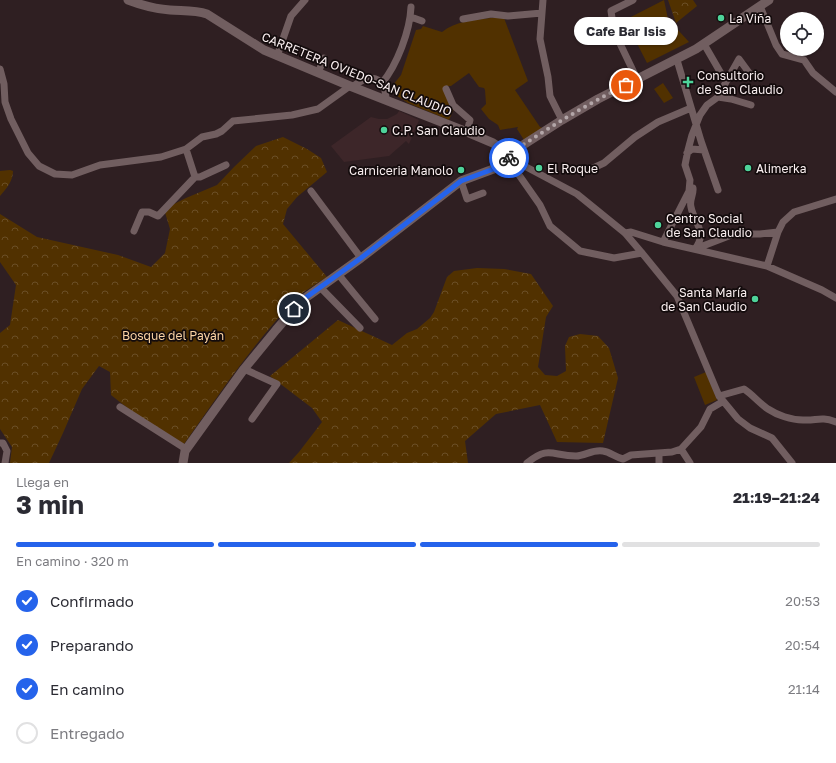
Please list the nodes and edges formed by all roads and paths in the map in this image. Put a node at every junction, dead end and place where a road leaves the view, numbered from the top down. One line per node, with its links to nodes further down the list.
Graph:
1 (128, 0): 13 (street, CARRETERA OVIEDO-SAN CLAUDIO)
2 (305, 0): 13 (street)
3 (543, 0): 8 (street)
4 (633, 0): 19 (street)
5 (769, 0): 6 (street)
6 (760, 6): 12 (street); 24 (street)
7 (411, 7): 9 (street)
8 (542, 13): 10 (street); 29 (street)
9 (410, 17): 11 (street); 21 (street)
10 (463, 19)
11 (422, 21)
12 (704, 44): 15 (street); 20 (street)
13 (278, 56): 17 (street, CARRETERA OVIEDO-SAN CLAUDIO)
14 (324, 58): 17 (street)
15 (677, 60): 19 (street); 28 (street)
16 (0, 69): 34 (street)
17 (318, 73): 22 (street, CARRETERA OVIEDO-SAN CLAUDIO)
18 (750, 74): 20 (street)
19 (637, 79): 29 (street)
20 (726, 82): 25 (street)
21 (382, 83): 22 (street); 26 (street)
22 (351, 86): 26 (street, CARRETERA OVIEDO-SAN CLAUDIO); 34 (street)
23 (446, 89): 31 (street)
24 (836, 92)
25 (718, 97): 27 (street); 30 (street)
26 (386, 99): 31 (street, CARRETERA OVIEDO-SAN CLAUDIO)
27 (751, 105)
28 (691, 108): 30 (street); 39 (street)
29 (562, 120): 37 (street)
30 (697, 124): 32 (street); 33 (street)
31 (467, 132): 37 (street, CARRETERA OVIEDO-SAN CLAUDIO)
32 (691, 139): 33 (street); 36 (street)
33 (701, 141): 35 (street); 36 (street)
34 (186, 149): 40 (street)
35 (704, 150): 36 (street); 43 (street)
36 (687, 153): 41 (street)
37 (509, 155): 42 (street); 49 (street); 52 (street)
38 (226, 166): 40 (street)
39 (591, 169)
40 (195, 177): 47 (street)
41 (690, 180): 50 (street); 51 (street)
42 (461, 181): 45 (street); 53 (street)
43 (718, 190)
44 (311, 191): 53 (street)
45 (484, 193)
46 (836, 200): 48 (street)
47 (134, 231)
48 (778, 232): 51 (street); 54 (street)
49 (625, 233): 50 (street); 52 (street)
50 (663, 242): 51 (street)
51 (695, 249): 54 (street)
52 (642, 253): 61 (street)
53 (361, 258): 55 (street)
54 (767, 266): 57 (street)
55 (338, 274): 56 (street); 58 (street)
56 (320, 287): 59 (street); 60 (street)
57 (836, 298)
58 (375, 319)
59 (360, 328)
60 (244, 370): 63 (street); 66 (street)
61 (721, 399): 64 (street); 67 (street); 74 (street)
62 (120, 407): 66 (street)
63 (252, 419)
64 (836, 422)
65 (0, 443): 69 (street)
66 (186, 449): 70 (street)
67 (682, 450): 68 (street); 73 (street)
68 (659, 453): 71 (street); 72 (street)
69 (5, 463)
70 (183, 463)
71 (527, 463)
72 (659, 463)
73 (690, 463)
74 (792, 463)

